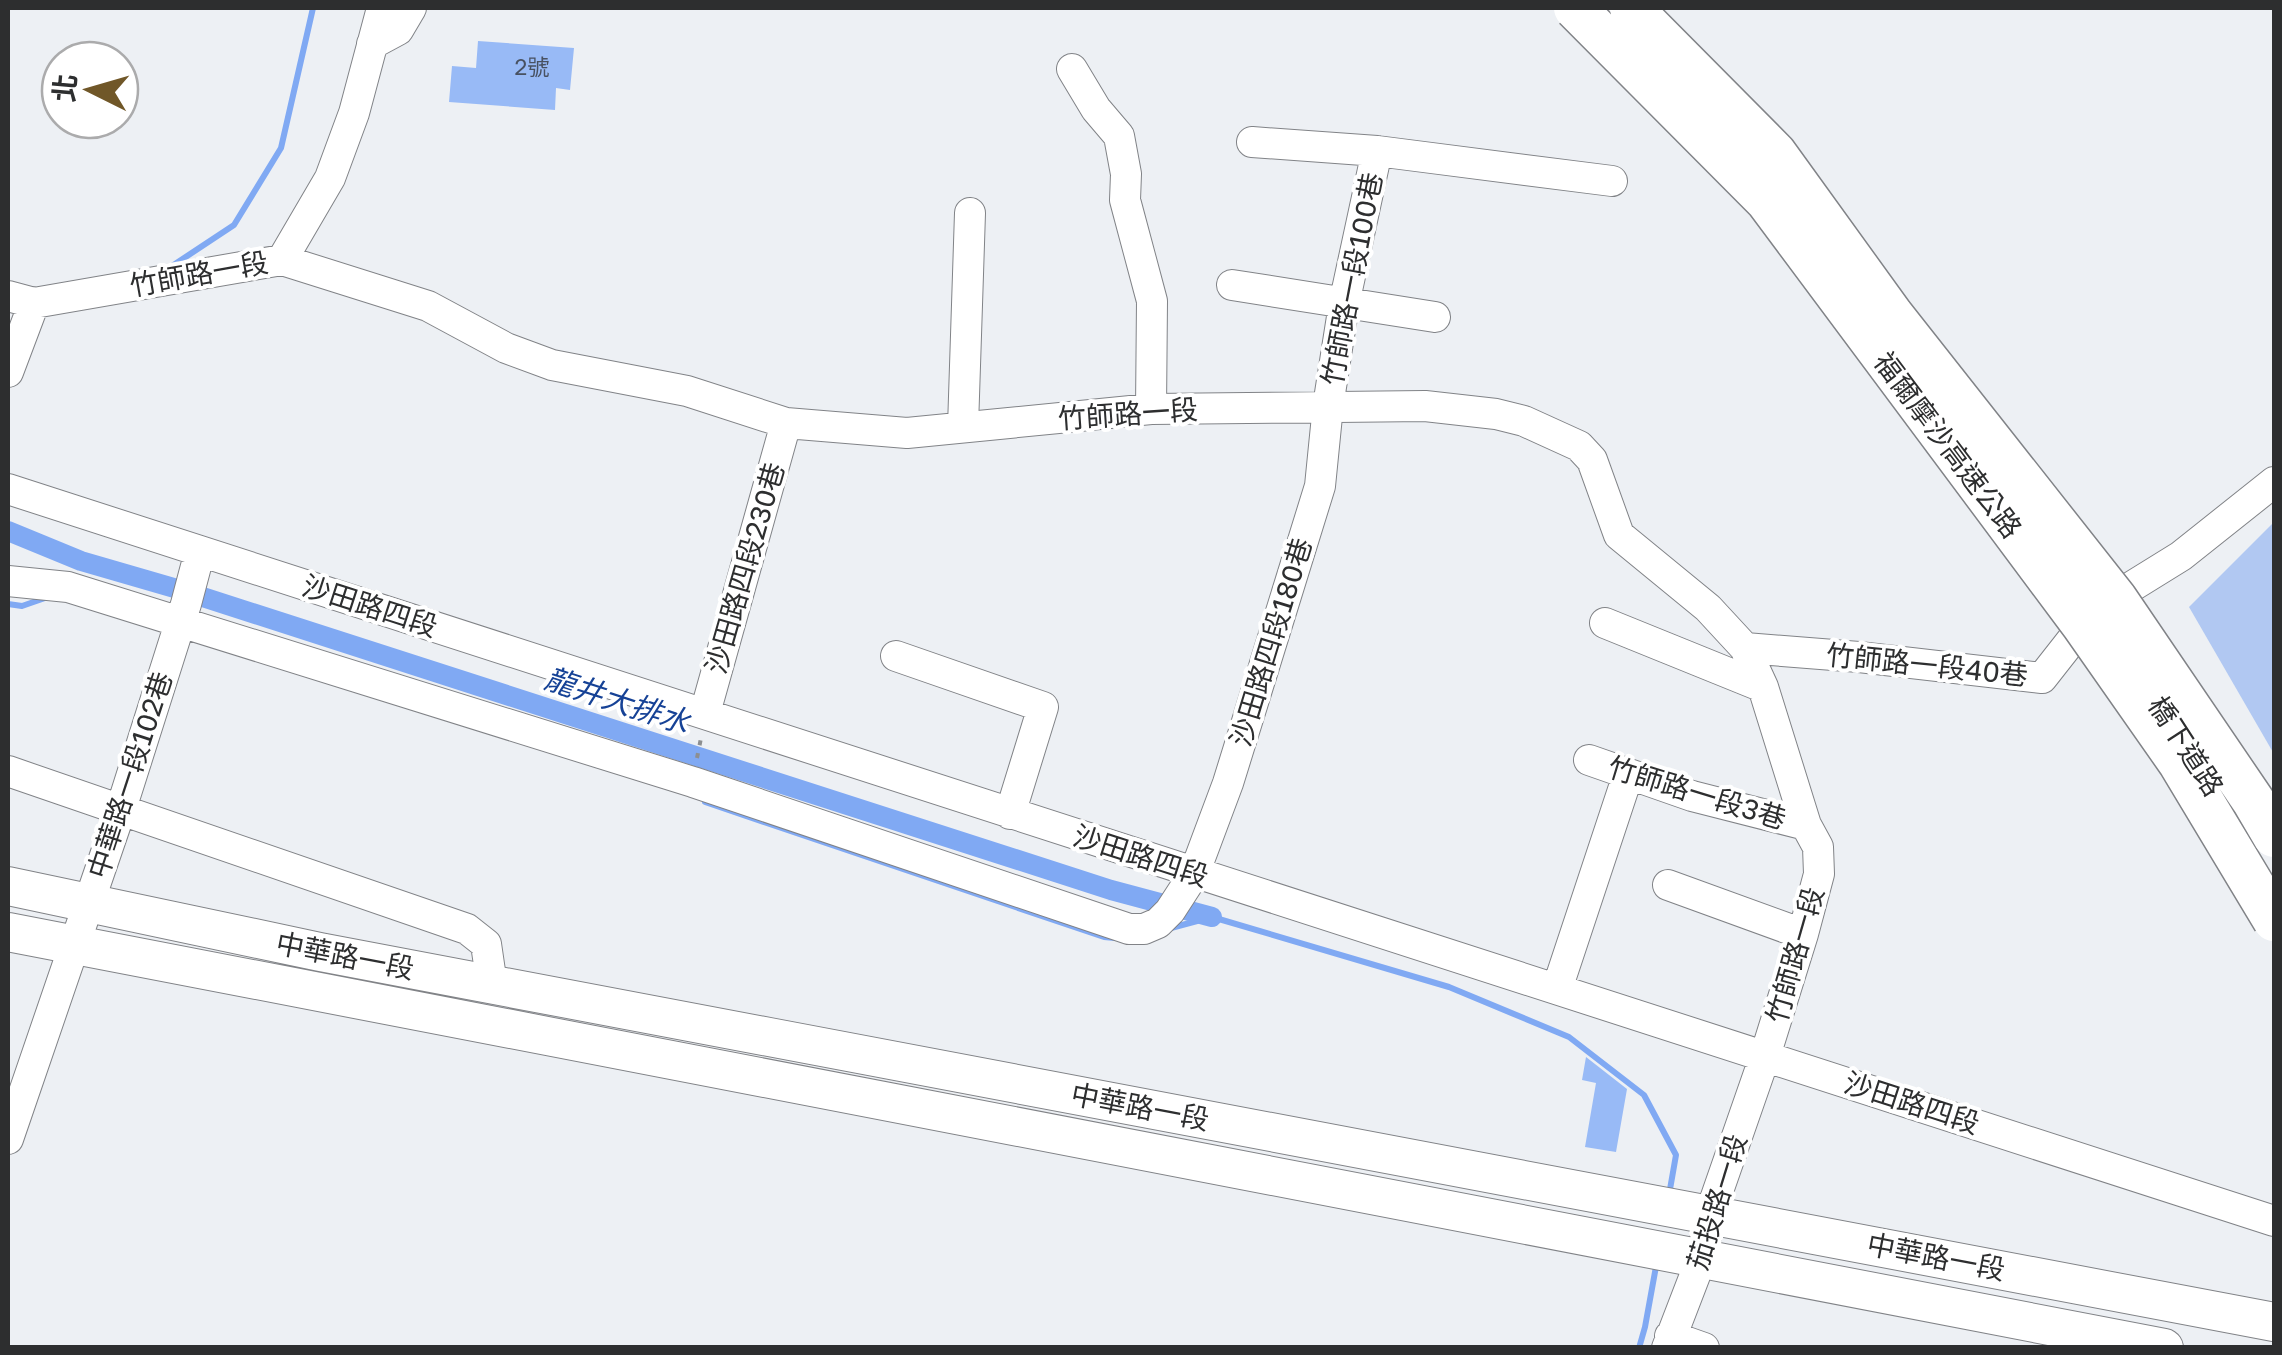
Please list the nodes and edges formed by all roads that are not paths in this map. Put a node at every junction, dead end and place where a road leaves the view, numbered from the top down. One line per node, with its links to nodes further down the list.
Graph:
1 (382, 8): 5 (street)
2 (411, 8): 5 (street)
3 (1575, 8): 44 (highway, 福爾摩沙高速公路, bridge)
4 (1631, 8): 38 (highway, 福爾摩沙高速公路, bridge)
5 (372, 44): 11 (street)
6 (1072, 69): 18 (street)
7 (1252, 142): 8 (street)
8 (1377, 151): 9 (street); 14 (street, 竹師路一段100巷)
9 (1612, 181)
10 (970, 213): 20 (street)
11 (282, 260): 13 (street, 竹師路一段); 19 (street, 竹師路一段)
12 (1232, 285): 14 (street)
13 (21, 300): 16 (street)
14 (1344, 304): 15 (street); 17 (street, 竹師路一段100巷)
15 (1434, 317)
16 (8, 372)
17 (1328, 406): 18 (street, 竹師路一段); 28 (street, 竹師路一段); 39 (street, 沙田路四段180巷)
18 (1152, 409): 20 (street, 竹師路一段)
19 (786, 424): 20 (street, 竹師路一段); 31 (street, 沙田路四段230巷)
20 (963, 427)
21 (2274, 482): 25 (street, 竹師路一段40巷)
22 (8, 488): 23 (street, 沙田路四段)
23 (198, 562): 26 (street, 中華路一段102巷); 31 (street, 沙田路四段)
24 (8, 581): 26 (street, 沙田路四段180巷)
25 (2097, 608): 28 (street, 竹師路一段40巷); 40 (street, 橋下道路)
26 (183, 613): 35 (street, 中華路一段102巷); 39 (street, 沙田路四段180巷)
27 (1604, 623): 30 (street)
28 (1745, 648): 30 (street, 竹師路一段)
29 (896, 656): 36 (street)
30 (1762, 687): 37 (street, 竹師路一段)
31 (704, 722): 36 (street, 沙田路四段)
32 (1589, 760): 37 (street, 竹師路一段3巷)
33 (8, 772): 35 (street)
34 (1624, 787): 49 (street)
35 (121, 809): 43 (street, 中華路一段102巷); 48 (street)
36 (1010, 814): 39 (street, 沙田路四段)
37 (1806, 825): 46 (street, 竹師路一段)
38 (2274, 836)
39 (1194, 874): 49 (street, 沙田路四段)
40 (2274, 884)
41 (1668, 885): 46 (street)
42 (8, 886): 43 (main road, 中華路一段)
43 (88, 902): 47 (street, 中華路一段102巷); 48 (main road, 中華路一段)
44 (2274, 920)
45 (8, 932): 47 (main road, 中華路一段)
46 (1803, 934): 50 (street, 竹師路一段)
47 (73, 945): 51 (street, 中華路一段102巷); 54 (main road, 中華路一段)
48 (492, 985): 52 (main road, 中華路一段)
49 (1558, 989): 50 (street, 沙田路四段)
50 (1765, 1056): 52 (street, 茄投路一段); 53 (street, 沙田路四段)
51 (8, 1139)
52 (1710, 1214): 54 (street, 茄投路一段); 55 (main road, 中華路一段)
53 (2274, 1222)
54 (1702, 1257): 56 (street, 茄投路一段); 58 (main road, 中華路一段)
55 (2274, 1322)
56 (1669, 1342): 57 (street)
57 (1704, 1348)
58 (2164, 1348)

